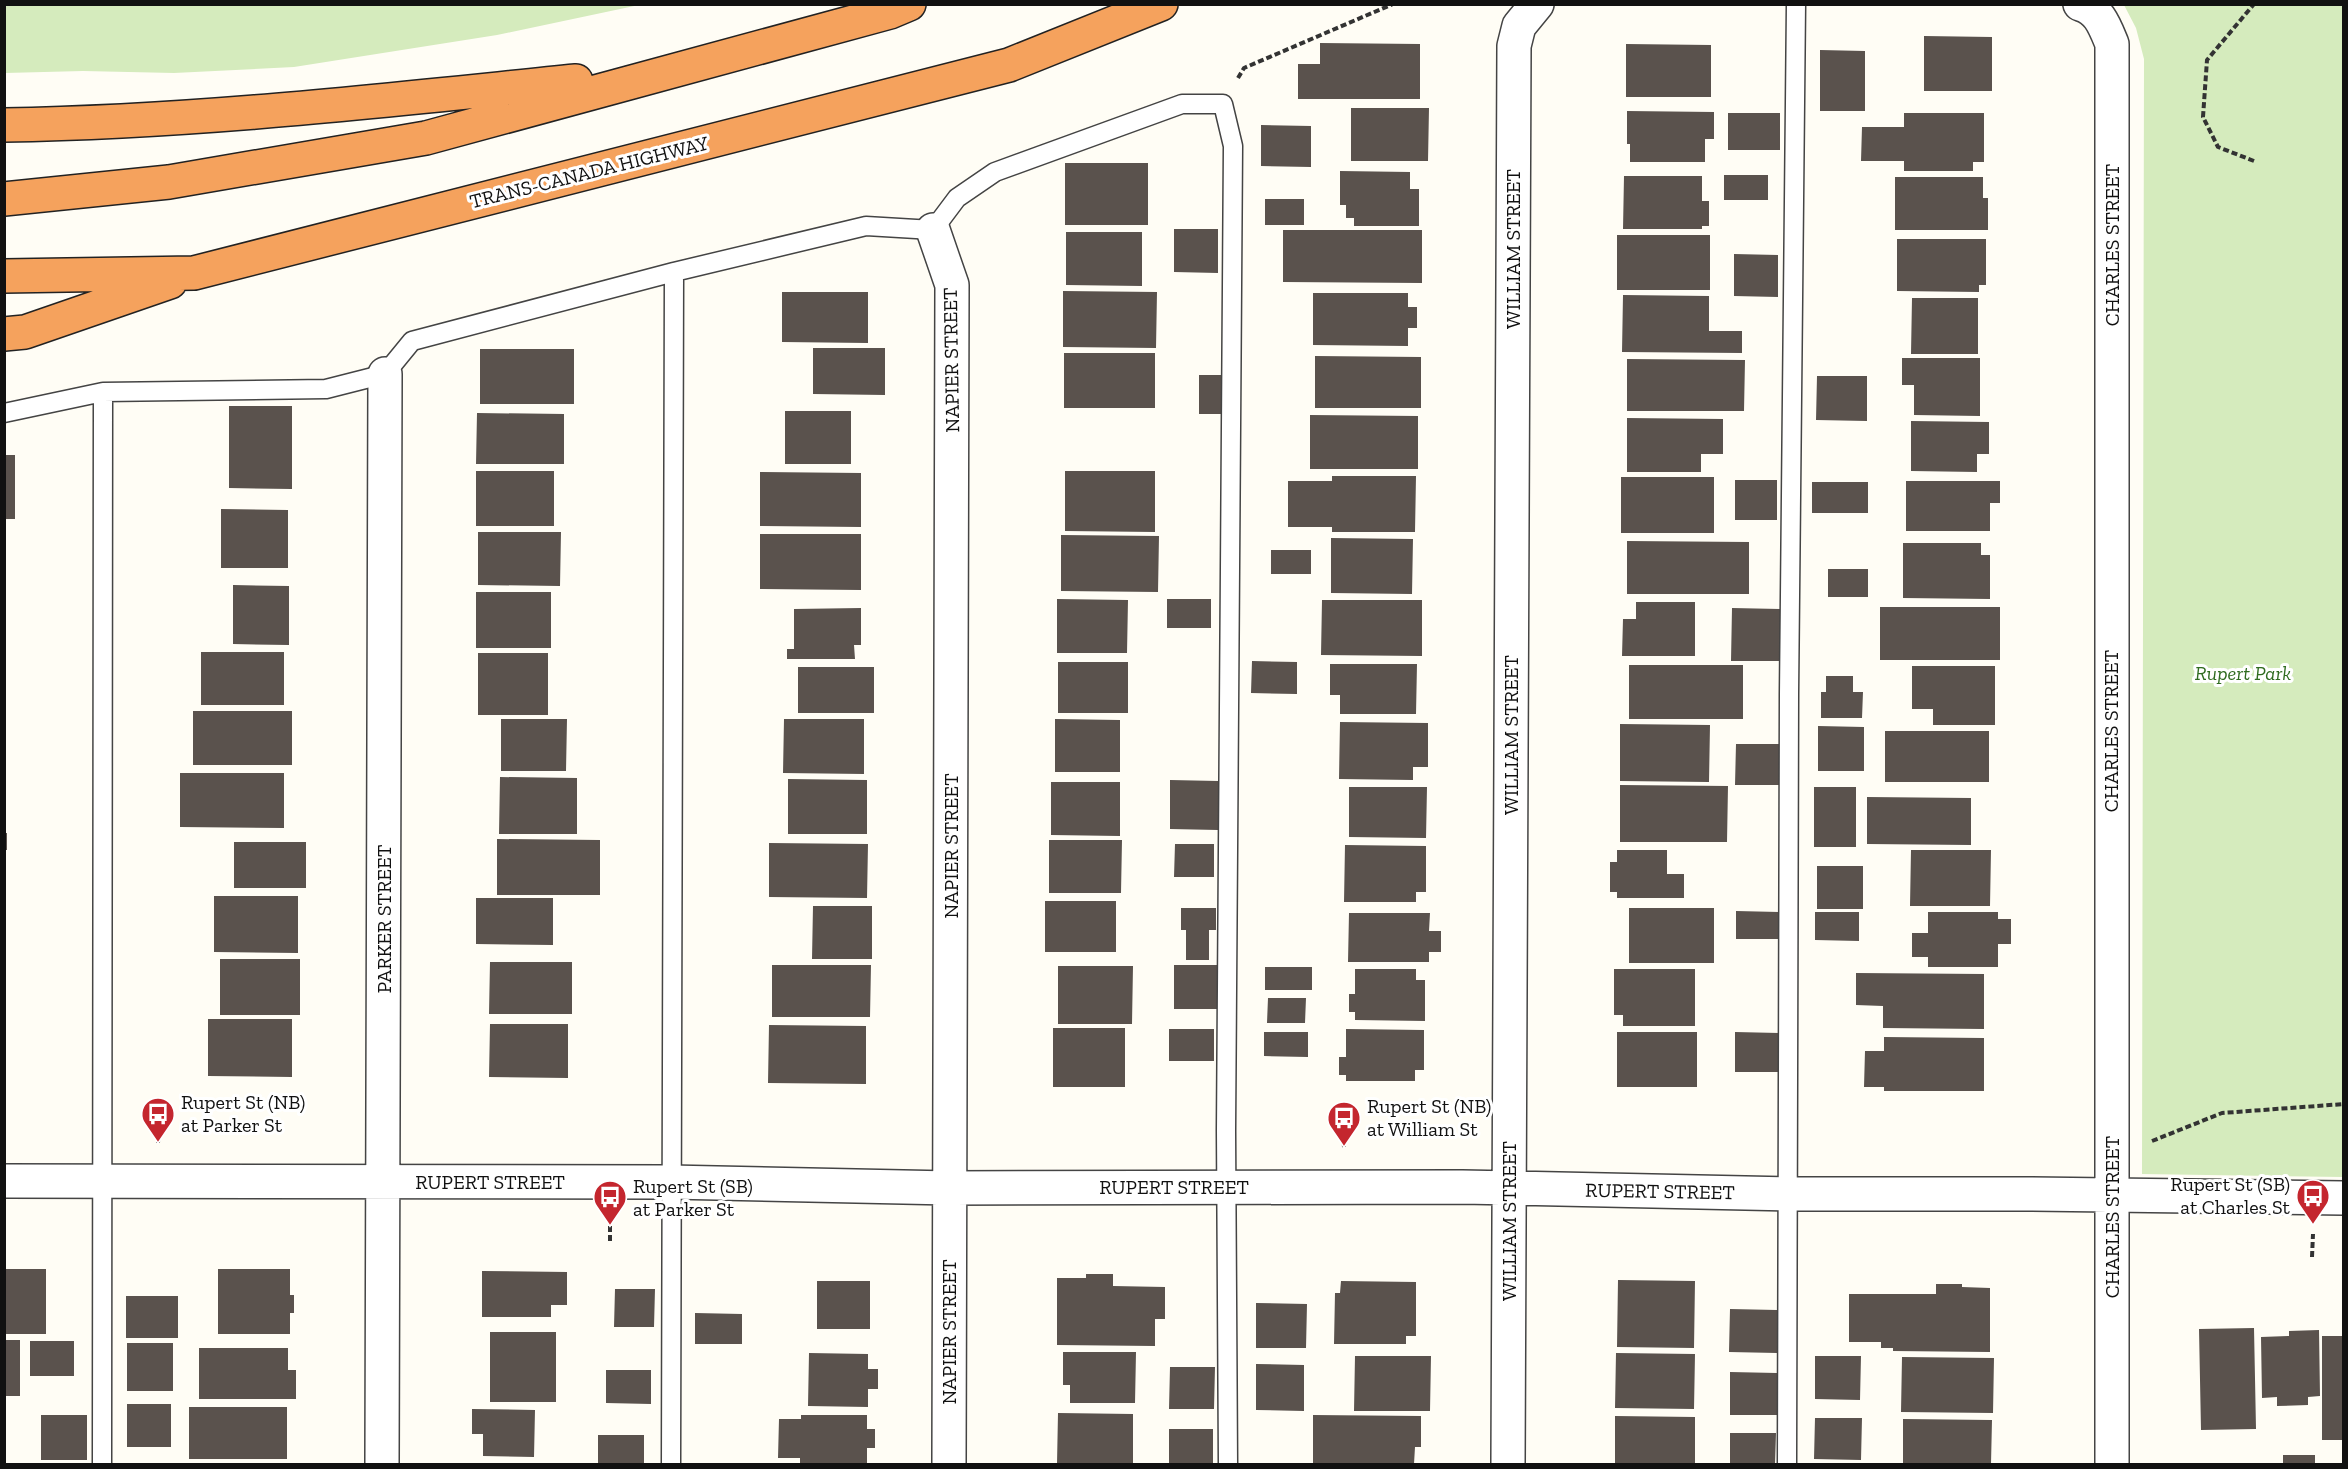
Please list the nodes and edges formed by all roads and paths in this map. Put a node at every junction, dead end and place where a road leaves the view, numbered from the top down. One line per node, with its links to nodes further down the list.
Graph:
1 (909, 4): 8 (highway)
2 (1161, 4): 15 (highway, TRANS-CANADA HIGHWAY)
3 (1393, 4): 9 (path)
4 (1796, 4): 34 (lane)
5 (2254, 4): 11 (path)
6 (2083, 5): 35 (street, CHARLES STREET)
7 (1533, 7): 33 (street, WILLIAM STREET)
8 (674, 71): 10 (highway); 12 (highway)
9 (1223, 104): 13 (lane); 31 (lane)
10 (4, 125)
11 (2253, 161)
12 (4, 199)
13 (933, 230): 14 (lane); 32 (street, NAPIER STREET)
14 (674, 272): 18 (lane); 30 (lane)
15 (194, 273): 16 (highway, TRANS-CANADA HIGHWAY); 17 (highway)
16 (4, 276)
17 (4, 334)
18 (385, 374): 19 (lane); 29 (street, PARKER STREET)
19 (103, 392): 20 (lane); 28 (lane)
20 (4, 413)
21 (2343, 1104): 24 (path)
22 (159, 1122): 25 (path)
23 (1343, 1133): 26 (path)
24 (2152, 1141)
25 (158, 1143)
26 (1344, 1147)
27 (4, 1180): 28 (street, RUPERT STREET)
28 (102, 1181): 29 (street, RUPERT STREET); 41 (lane)
29 (383, 1182): 30 (street, RUPERT STREET); 42 (street, PARKER STREET)
30 (670, 1182): 32 (street, RUPERT STREET); 43 (lane)
31 (1226, 1187): 32 (street, RUPERT STREET); 33 (street, RUPERT STREET); 45 (lane)
32 (950, 1188): 44 (street, NAPIER STREET)
33 (1509, 1188): 34 (street, RUPERT STREET); 46 (street, WILLIAM STREET)
34 (1789, 1194): 35 (street, RUPERT STREET); 47 (lane)
35 (2112, 1195): 36 (street, RUPERT STREET); 48 (street, CHARLES STREET)
36 (2343, 1198)
37 (2313, 1225): 40 (path)
38 (610, 1226): 39 (path)
39 (610, 1242)
40 (2312, 1257)
41 (102, 1464)
42 (382, 1464)
43 (671, 1464)
44 (949, 1464)
45 (1228, 1464)
46 (1508, 1464)
47 (1787, 1464)
48 (2112, 1464)

